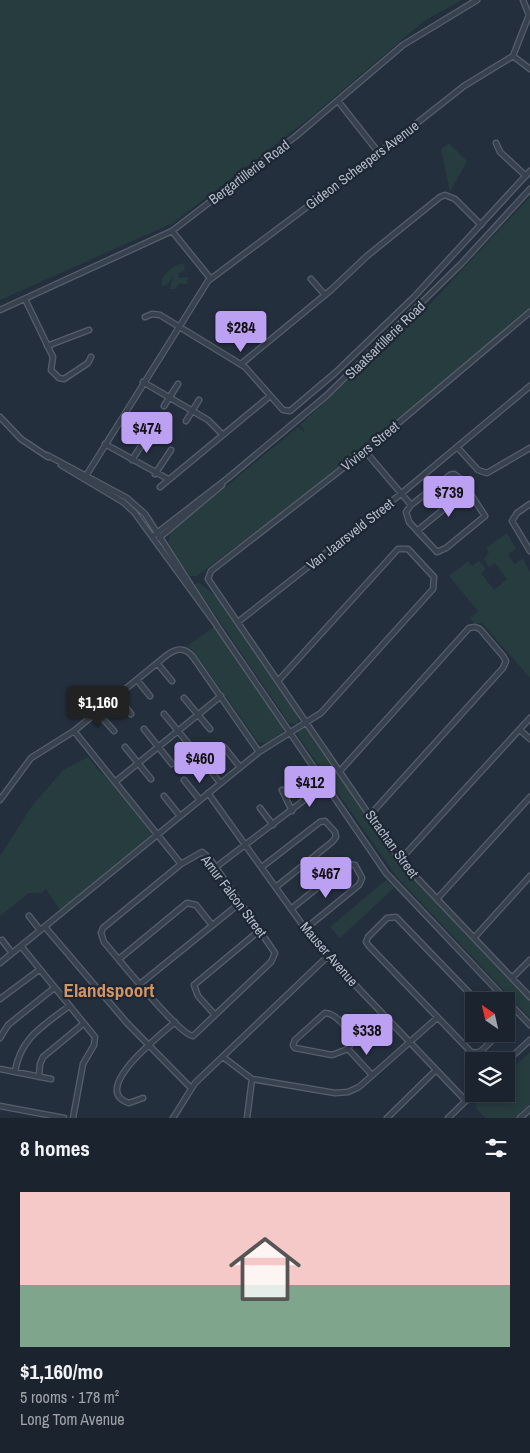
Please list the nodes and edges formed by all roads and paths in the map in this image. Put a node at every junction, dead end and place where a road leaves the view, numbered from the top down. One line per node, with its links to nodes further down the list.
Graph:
1 (477, 0): 5 (street, Bergartillerie Road)
2 (524, 0): 3 (street)
3 (513, 56): 4 (street); 7 (street, Gideon Scheepers Avenue)
4 (530, 69)
5 (338, 101): 7 (street); 12 (street, Bergartillerie Road)
6 (496, 143): 9 (street)
7 (379, 153): 13 (street, Gideon Scheepers Avenue)
8 (530, 170): 9 (street)
9 (526, 176): 11 (street)
10 (530, 189): 52 (street, Staatsartillerie Road)
11 (481, 225): 15 (street); 28 (street)
12 (172, 231): 13 (street); 16 (street, Bergartillerie Road)
13 (210, 278): 20 (street, Gideon Scheepers Avenue)
14 (311, 279): 15 (street)
15 (325, 295): 24 (street)
16 (25, 299): 17 (street, Bergartillerie Road); 22 (street)
17 (0, 310)
18 (530, 312): 41 (street, Viviers Street)
19 (145, 317): 20 (street)
20 (179, 326): 24 (street); 25 (street, Gideon Scheepers Avenue)
21 (89, 330): 22 (street)
22 (48, 346): 23 (street)
23 (91, 357)
24 (241, 364): 28 (street)
25 (143, 382): 29 (street); 37 (street, Gideon Scheepers Avenue)
26 (178, 384): 29 (street)
27 (530, 386): 38 (street, Van Jaarsveld Street)
28 (270, 396): 35 (street)
29 (169, 397): 31 (street); 32 (street)
30 (199, 400): 32 (street)
31 (164, 406)
32 (192, 411): 34 (street); 35 (street)
33 (0, 416): 44 (street, Strachan Street)
34 (186, 421)
35 (222, 434): 45 (street)
36 (146, 438): 42 (street)
37 (105, 444): 42 (street); 44 (street, Gideon Scheepers Avenue)
38 (458, 448): 39 (street); 48 (street, Van Jaarsveld Street)
39 (530, 448)
40 (171, 450): 43 (street)
41 (365, 451): 48 (street); 54 (street, Viviers Street)
42 (132, 460): 43 (street)
43 (156, 474): 45 (street)
44 (85, 477): 52 (street, Strachan Street)
45 (168, 479): 46 (street)
46 (160, 487)
47 (468, 489): 50 (street); 51 (street); 51 (street)
48 (402, 493): 50 (street); 55 (street, Van Jaarsveld Street)
49 (530, 504): 53 (street)
50 (412, 505): 51 (street)
51 (417, 531)
52 (156, 537): 76 (street, Strachan Street)
53 (530, 551)
54 (208, 576): 55 (street, Strachan Street)
55 (238, 622): 59 (street, Strachan Street)
56 (157, 663): 57 (street); 58 (street); 62 (street)
57 (138, 680): 60 (street); 61 (street)
58 (172, 681)
59 (278, 681): 69 (street, Strachan Street); 69 (street)
60 (117, 696): 64 (street); 65 (street)
61 (150, 696)
62 (221, 696): 67 (street); 82 (street)
63 (184, 698): 67 (street)
64 (97, 712): 74 (street); 75 (street)
65 (131, 714)
66 (164, 714): 72 (street)
67 (198, 714): 71 (street); 72 (street)
68 (530, 718): 73 (street)
69 (305, 722): 76 (street); 87 (street, Strachan Street)
70 (144, 729): 79 (street)
71 (210, 729)
72 (178, 730): 79 (street); 81 (street)
73 (520, 730): 77 (street); 106 (street)
74 (74, 731): 91 (street); 97 (street)
75 (114, 731)
76 (289, 732): 82 (street); 140 (street, Strachan Street)
77 (530, 739)
78 (125, 747): 83 (street)
79 (158, 747): 83 (street); 85 (street)
80 (224, 747): 86 (street)
81 (192, 748)
82 (259, 752): 86 (street)
83 (138, 763): 89 (street); 91 (street)
84 (204, 763): 92 (street)
85 (172, 764)
86 (240, 767): 92 (street)
87 (340, 771): 101 (street, Strachan Street); 101 (street)
88 (296, 777): 100 (street)
89 (151, 779)
90 (184, 780): 98 (street)
91 (115, 782): 104 (street)
92 (220, 783): 94 (street)
93 (282, 790): 100 (street)
94 (208, 793): 98 (street); 105 (street, Mauser Avenue)
95 (164, 796): 102 (street)
96 (530, 797): 112 (street)
97 (0, 800)
98 (200, 800): 102 (street)
99 (260, 808): 103 (street)
100 (292, 811): 103 (street)
101 (370, 815): 106 (street, Strachan Street)
102 (180, 816): 104 (street)
103 (273, 825): 105 (street)
104 (157, 834): 107 (street); 117 (street)
105 (246, 845): 108 (street); 109 (street, Mauser Avenue)
106 (400, 860): 112 (street, Strachan Street)
107 (181, 864): 108 (street, Amur Falcon Street); 125 (street, Amur Falcon Street)
108 (216, 867): 113 (street, Amur Falcon Street)
109 (262, 868): 111 (street, Mauser Avenue); 111 (street)
110 (530, 876): 120 (street)
111 (276, 887): 114 (street, Mauser Avenue)
112 (437, 899): 120 (street, Strachan Street)
113 (240, 903): 116 (street); 119 (street, Amur Falcon Street)
114 (291, 909): 118 (street, Mauser Avenue); 118 (street)
115 (29, 916): 117 (street)
116 (212, 925): 125 (street); 130 (street)
117 (43, 929): 122 (street); 145 (street)
118 (305, 929): 124 (street, Mauser Avenue)
119 (260, 930): 136 (street, Amur Falcon Street); 136 (street)
120 (474, 938): 129 (street, Strachan Street)
121 (2, 940): 123 (street)
122 (21, 946): 123 (street); 128 (street)
123 (12, 953): 127 (street)
124 (328, 956): 143 (street, Mauser Avenue); 148 (street)
125 (119, 959): 130 (street, Amur Falcon Street)
126 (530, 960): 129 (street)
127 (0, 963)
128 (39, 970): 131 (street); 134 (street)
129 (512, 978): 133 (street, Strachan Street)
130 (140, 984): 138 (street, Amur Falcon Street)
131 (54, 988): 135 (street); 141 (street)
132 (468, 992): 137 (street)
133 (530, 997)
134 (0, 999)
135 (69, 1006): 139 (street); 151 (street)
136 (215, 1015): 138 (street, Amur Falcon Street)
137 (437, 1018): 143 (street); 144 (street)
138 (175, 1022): 145 (street)
139 (83, 1024): 153 (street); 163 (street)
140 (530, 1025)
141 (0, 1038)
142 (530, 1040): 147 (street)
143 (409, 1041): 150 (street, Mauser Avenue); 152 (street)
144 (491, 1042)
145 (149, 1046): 156 (street); 157 (street)
146 (348, 1049): 146 (street); 152 (street)
147 (515, 1054)
148 (223, 1057): 155 (street); 156 (street)
149 (0, 1070): 151 (street)
150 (436, 1070): 158 (street, Mauser Avenue); 166 (street)
151 (15, 1072): 153 (street)
152 (372, 1075): 155 (street)
153 (39, 1077): 154 (street)
154 (52, 1079)
155 (252, 1079): 165 (street)
156 (191, 1088): 164 (street)
157 (142, 1098)
158 (465, 1099)
159 (465, 1101): 167 (street)
160 (0, 1106): 162 (street)
161 (530, 1109): 168 (street)
162 (64, 1118)
163 (73, 1118)
164 (173, 1118)
165 (248, 1118)
166 (386, 1118)
167 (448, 1118)
168 (520, 1118)

